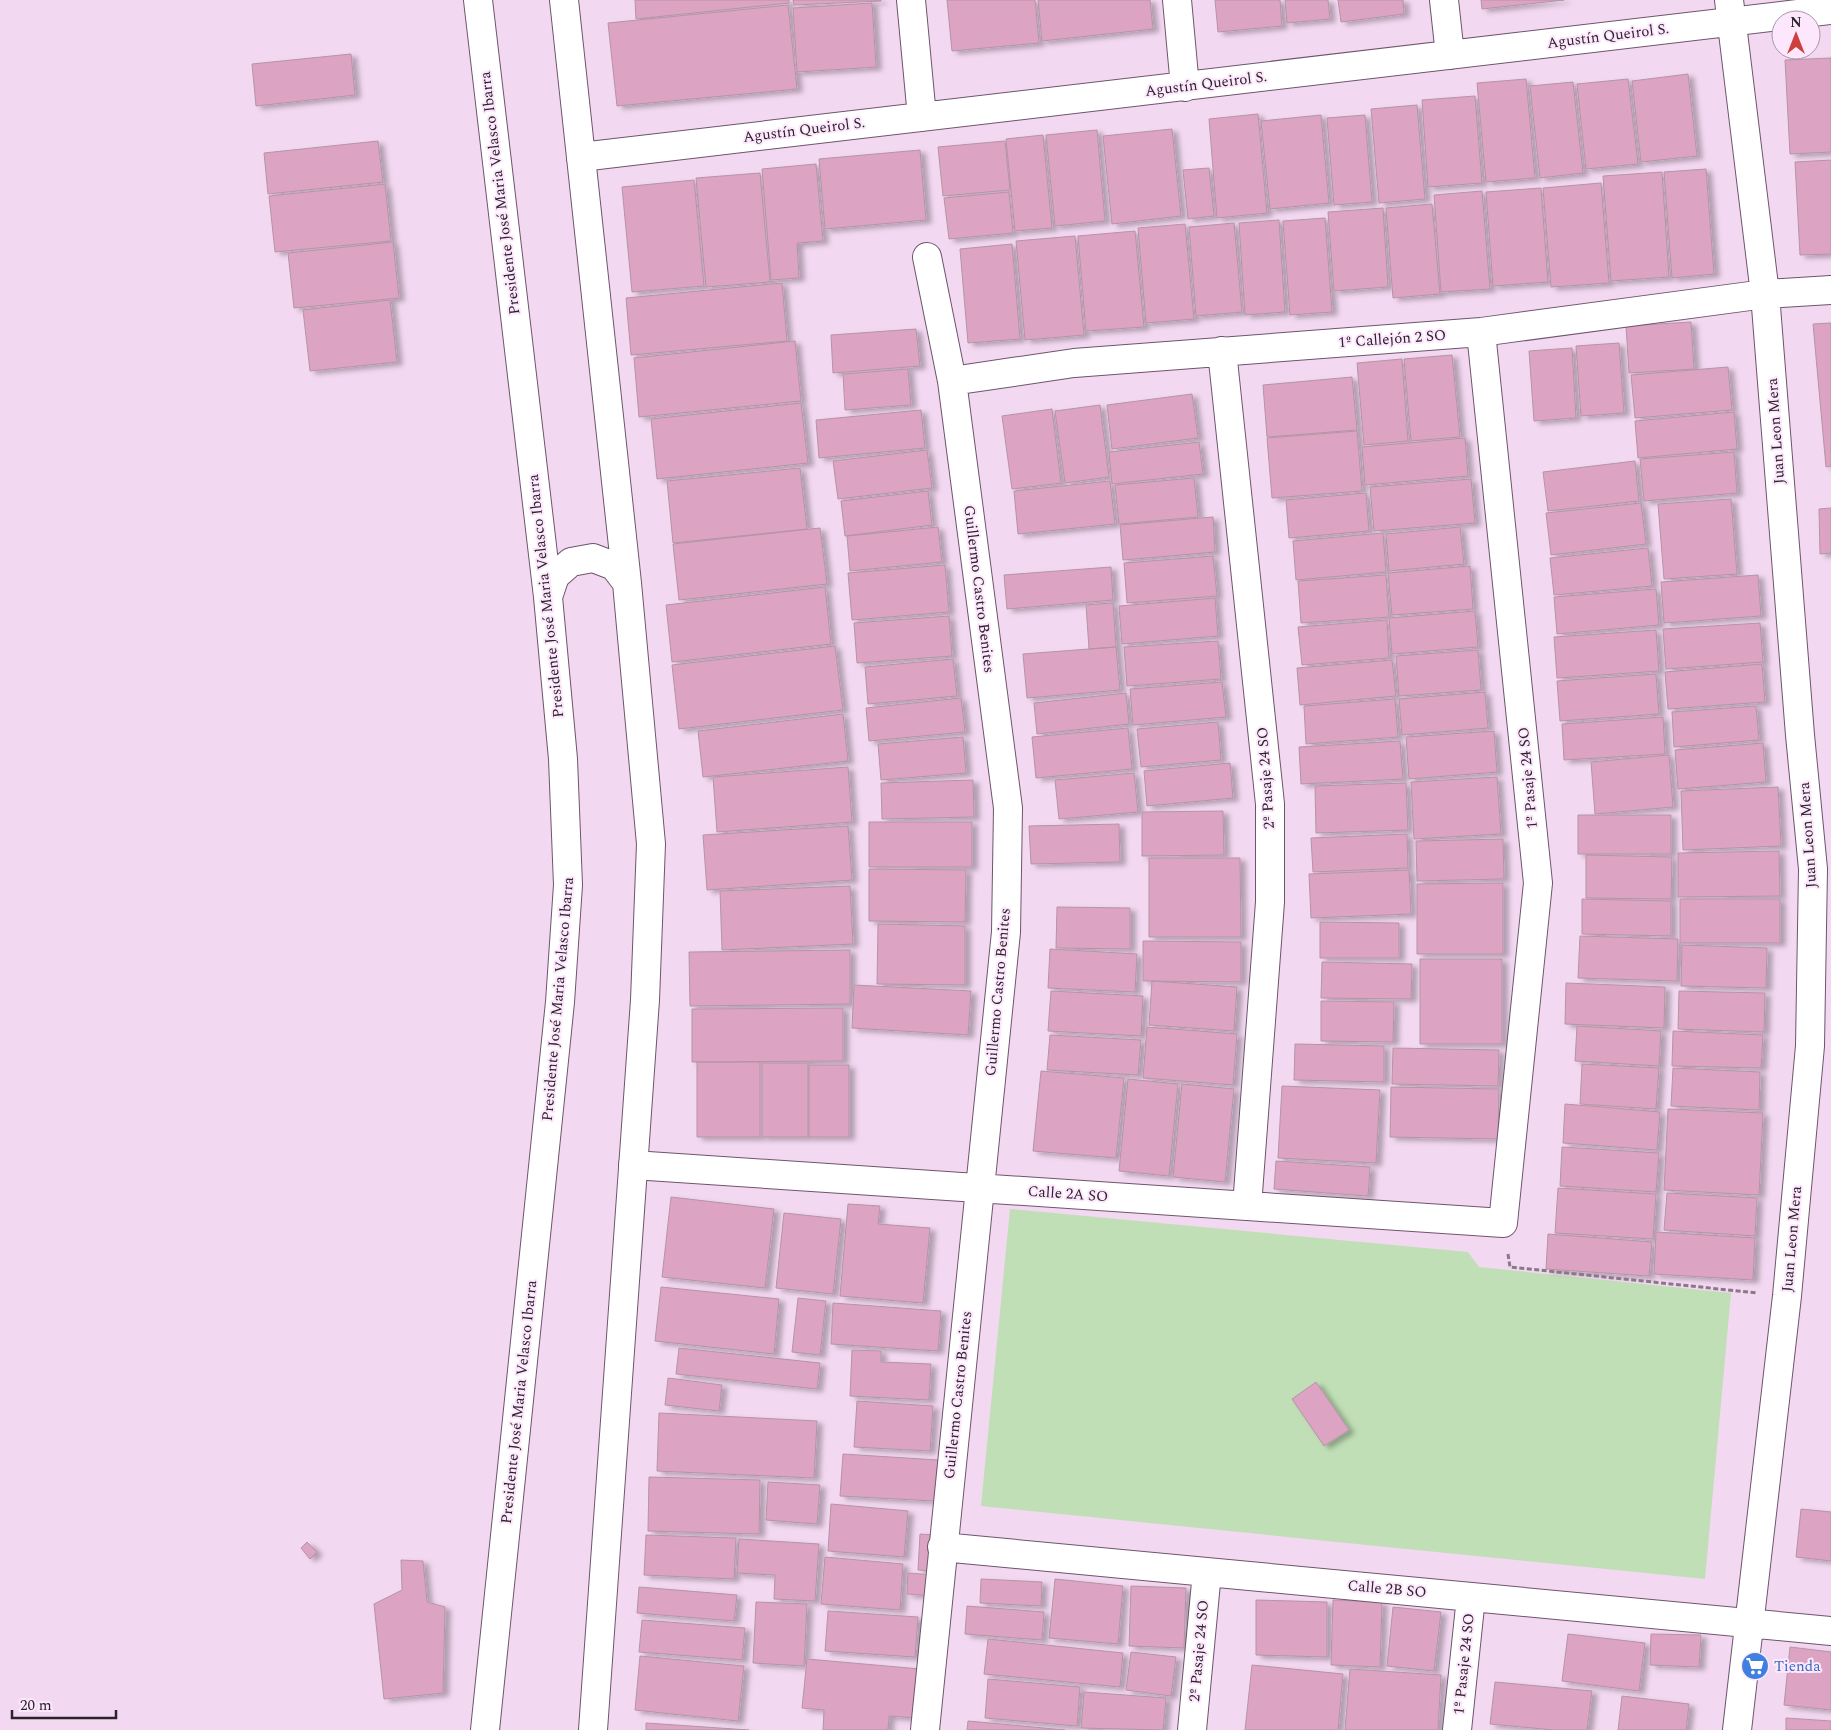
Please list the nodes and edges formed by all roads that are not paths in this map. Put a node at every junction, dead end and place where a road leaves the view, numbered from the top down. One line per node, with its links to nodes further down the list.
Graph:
1 (478, 0): 19 (street, Presidente José Maria Velasco Ibarra)
2 (564, 0): 11 (street)
3 (912, 0): 10 (street)
4 (1177, 0): 9 (street)
5 (1444, 0): 8 (street)
6 (1831, 10): 7 (street, Agustín Queirol S.)
7 (1730, 11): 8 (street, Agustín Queirol S.); 14 (street, Juan Leon Mera)
8 (1450, 55): 9 (street, Agustín Queirol S.)
9 (1185, 87): 10 (street, Agustín Queirol S.)
10 (922, 117): 11 (street, Agustín Queirol S.)
11 (581, 157): 18 (street)
12 (927, 257): 17 (street, Guillermo Castro Benites)
13 (1831, 290): 14 (street, 1º Callejón 2 SO)
14 (1765, 294): 15 (street, 1º Callejón 2 SO); 27 (street, Juan Leon Mera)
15 (1481, 332): 16 (street, 1º Callejón 2 SO); 23 (street, 1º Pasaje 24 SO)
16 (1222, 351): 17 (street, 1º Callejón 2 SO); 22 (street, 2º Pasaje 24 SO)
17 (952, 381): 21 (street, Guillermo Castro Benites)
18 (627, 583): 19 (street); 20 (street)
19 (548, 597): 29 (street, Presidente José Maria Velasco Ibarra)
20 (633, 1165): 21 (street, Calle 2A SO); 30 (street)
21 (979, 1188): 22 (street, Calle 2A SO); 24 (street, Guillermo Castro Benites)
22 (1247, 1206): 23 (street, Calle 2A SO)
23 (1503, 1223)
24 (942, 1547): 25 (street, Calle 2B SO); 31 (street, Guillermo Castro Benites)
25 (1207, 1572): 26 (street, Calle 2B SO); 32 (street, 2º Pasaje 24 SO)
26 (1471, 1597): 27 (street, Calle 2B SO); 33 (street, 1º Pasaje 24 SO)
27 (1750, 1623): 28 (street, Calle 2B SO); 34 (street, Juan Leon Mera)
28 (1831, 1631)
29 (485, 1730)
30 (593, 1730)
31 (925, 1730)
32 (1192, 1730)
33 (1457, 1730)
34 (1737, 1730)

